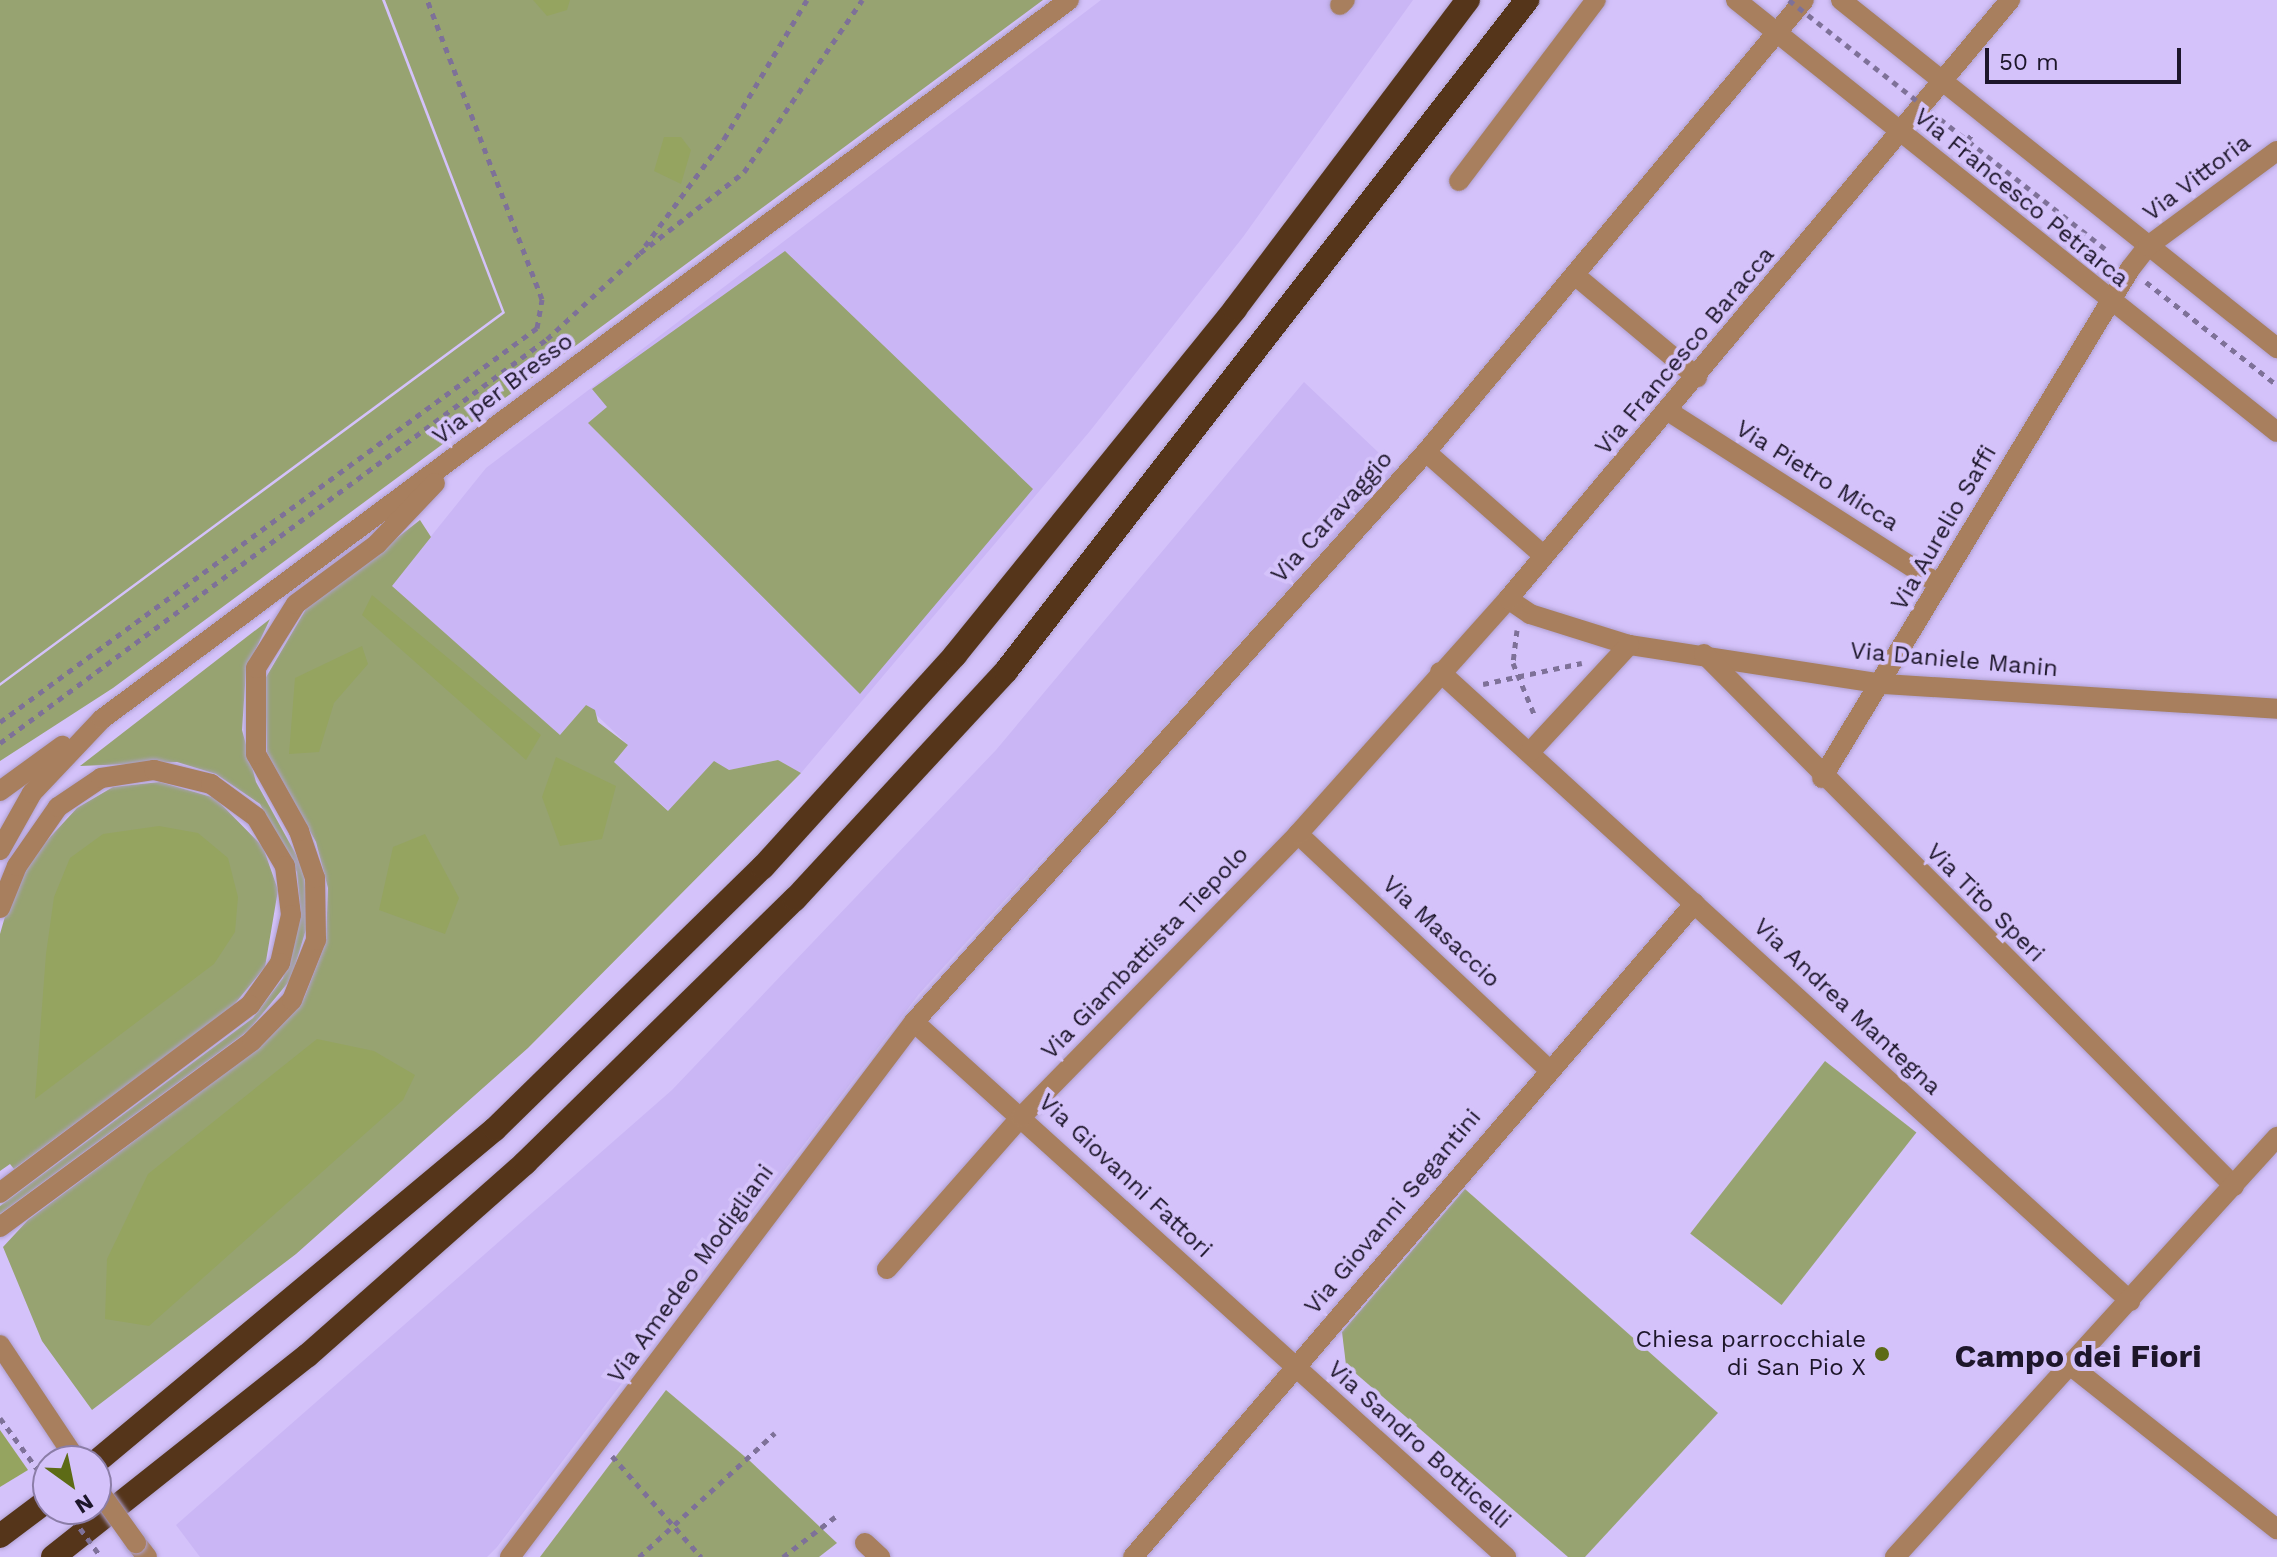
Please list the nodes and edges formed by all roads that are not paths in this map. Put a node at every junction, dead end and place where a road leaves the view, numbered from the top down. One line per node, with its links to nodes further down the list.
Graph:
1 (1069, 0): 22 (street, Via per Bresso)
2 (1468, 0): 53 (highway)
3 (1527, 0): 59 (highway)
4 (1596, 0): 13 (street)
5 (1736, 0): 9 (street, Via Francesco Petrarca)
6 (1804, 0): 9 (street, Via Caravaggio)
7 (1841, 0): 10 (street, Via Francesco Petrarca)
8 (2010, 0): 10 (street, Via Francesco Baracca)
9 (1776, 34): 11 (street, Via Francesco Petrarca); 16 (street, Via Caravaggio)
10 (1943, 84): 11 (street, Via Francesco Baracca); 14 (street, Via Francesco Petrarca)
11 (1900, 135): 17 (street, Via Francesco Petrarca); 19 (street, Via Francesco Baracca)
12 (2277, 151): 14 (street, Via Vittoria)
13 (1459, 181)
14 (2148, 246): 15 (street, Via Vittoria); 18 (street, Via Francesco Petrarca)
15 (2130, 269): 17 (street, Via Aurelio Saffi)
16 (1576, 276): 19 (street); 23 (street, Via Caravaggio)
17 (2108, 302): 21 (street, Via Francesco Petrarca); 25 (street, Via Aurelio Saffi)
18 (2277, 348)
19 (1697, 377): 20 (street, Via Francesco Baracca)
20 (1668, 411): 24 (street, Via Francesco Baracca); 25 (street, Via Pietro Micca)
21 (2277, 432)
22 (474, 443): 32 (street, Via per Bresso); 46 (street)
23 (1426, 452): 24 (street); 40 (street, Via Caravaggio)
24 (1544, 556): 26 (street, Via Francesco Baracca)
25 (1939, 584): 30 (street, Via Aurelio Saffi)
26 (1508, 599): 27 (street, Via Daniele Manin); 29 (street, Via Francesco Baracca)
27 (1629, 645): 28 (street, Via Daniele Manin); 33 (street)
28 (1704, 654): 30 (street, Via Daniele Manin); 34 (street, Via Tito Speri)
29 (1440, 672): 33 (street, Via Andrea Mantegna); 36 (street, Via Giambattista Tiepolo)
30 (1884, 684): 31 (street, Via Daniele Manin); 34 (street, Via Aurelio Saffi)
31 (2277, 709)
32 (102, 719): 35 (street); 37 (street, Via per Bresso)
33 (1530, 752): 38 (street, Via Andrea Mantegna)
34 (1822, 778): 44 (street, Via Tito Speri)
35 (0, 791)
36 (1298, 834): 41 (street, Via Masaccio); 42 (street, Via Giambattista Tiepolo)
37 (0, 850)
38 (1695, 903): 41 (street, Via Giovanni Segantini); 48 (street, Via Andrea Mantegna)
39 (0, 908): 45 (street)
40 (914, 1022): 42 (street, Via Giovanni Fattori); 60 (street, Via Amedeo Modigliani)
41 (1547, 1068): 51 (street, Via Giovanni Segantini)
42 (1022, 1116): 47 (street, Via Giambattista Tiepolo); 51 (street, Via Giovanni Fattori)
43 (2277, 1137): 44 (street)
44 (2234, 1186): 48 (street)
45 (0, 1193)
46 (0, 1227)
47 (887, 1269)
48 (2130, 1301): 50 (street)
49 (0, 1345): 52 (street)
50 (2071, 1366): 56 (street); 63 (street)
51 (1299, 1371): 61 (street, Via Giovanni Segantini); 62 (street, Via Sandro Botticelli)
52 (66, 1445)
53 (112, 1449)
54 (112, 1509): 58 (street, bridge)
55 (32, 1512): 57 (highway)
56 (2277, 1529)
57 (0, 1536)
58 (142, 1550)
59 (53, 1557)
60 (510, 1557)
61 (1133, 1557)
62 (1506, 1557)
63 (1895, 1557)

